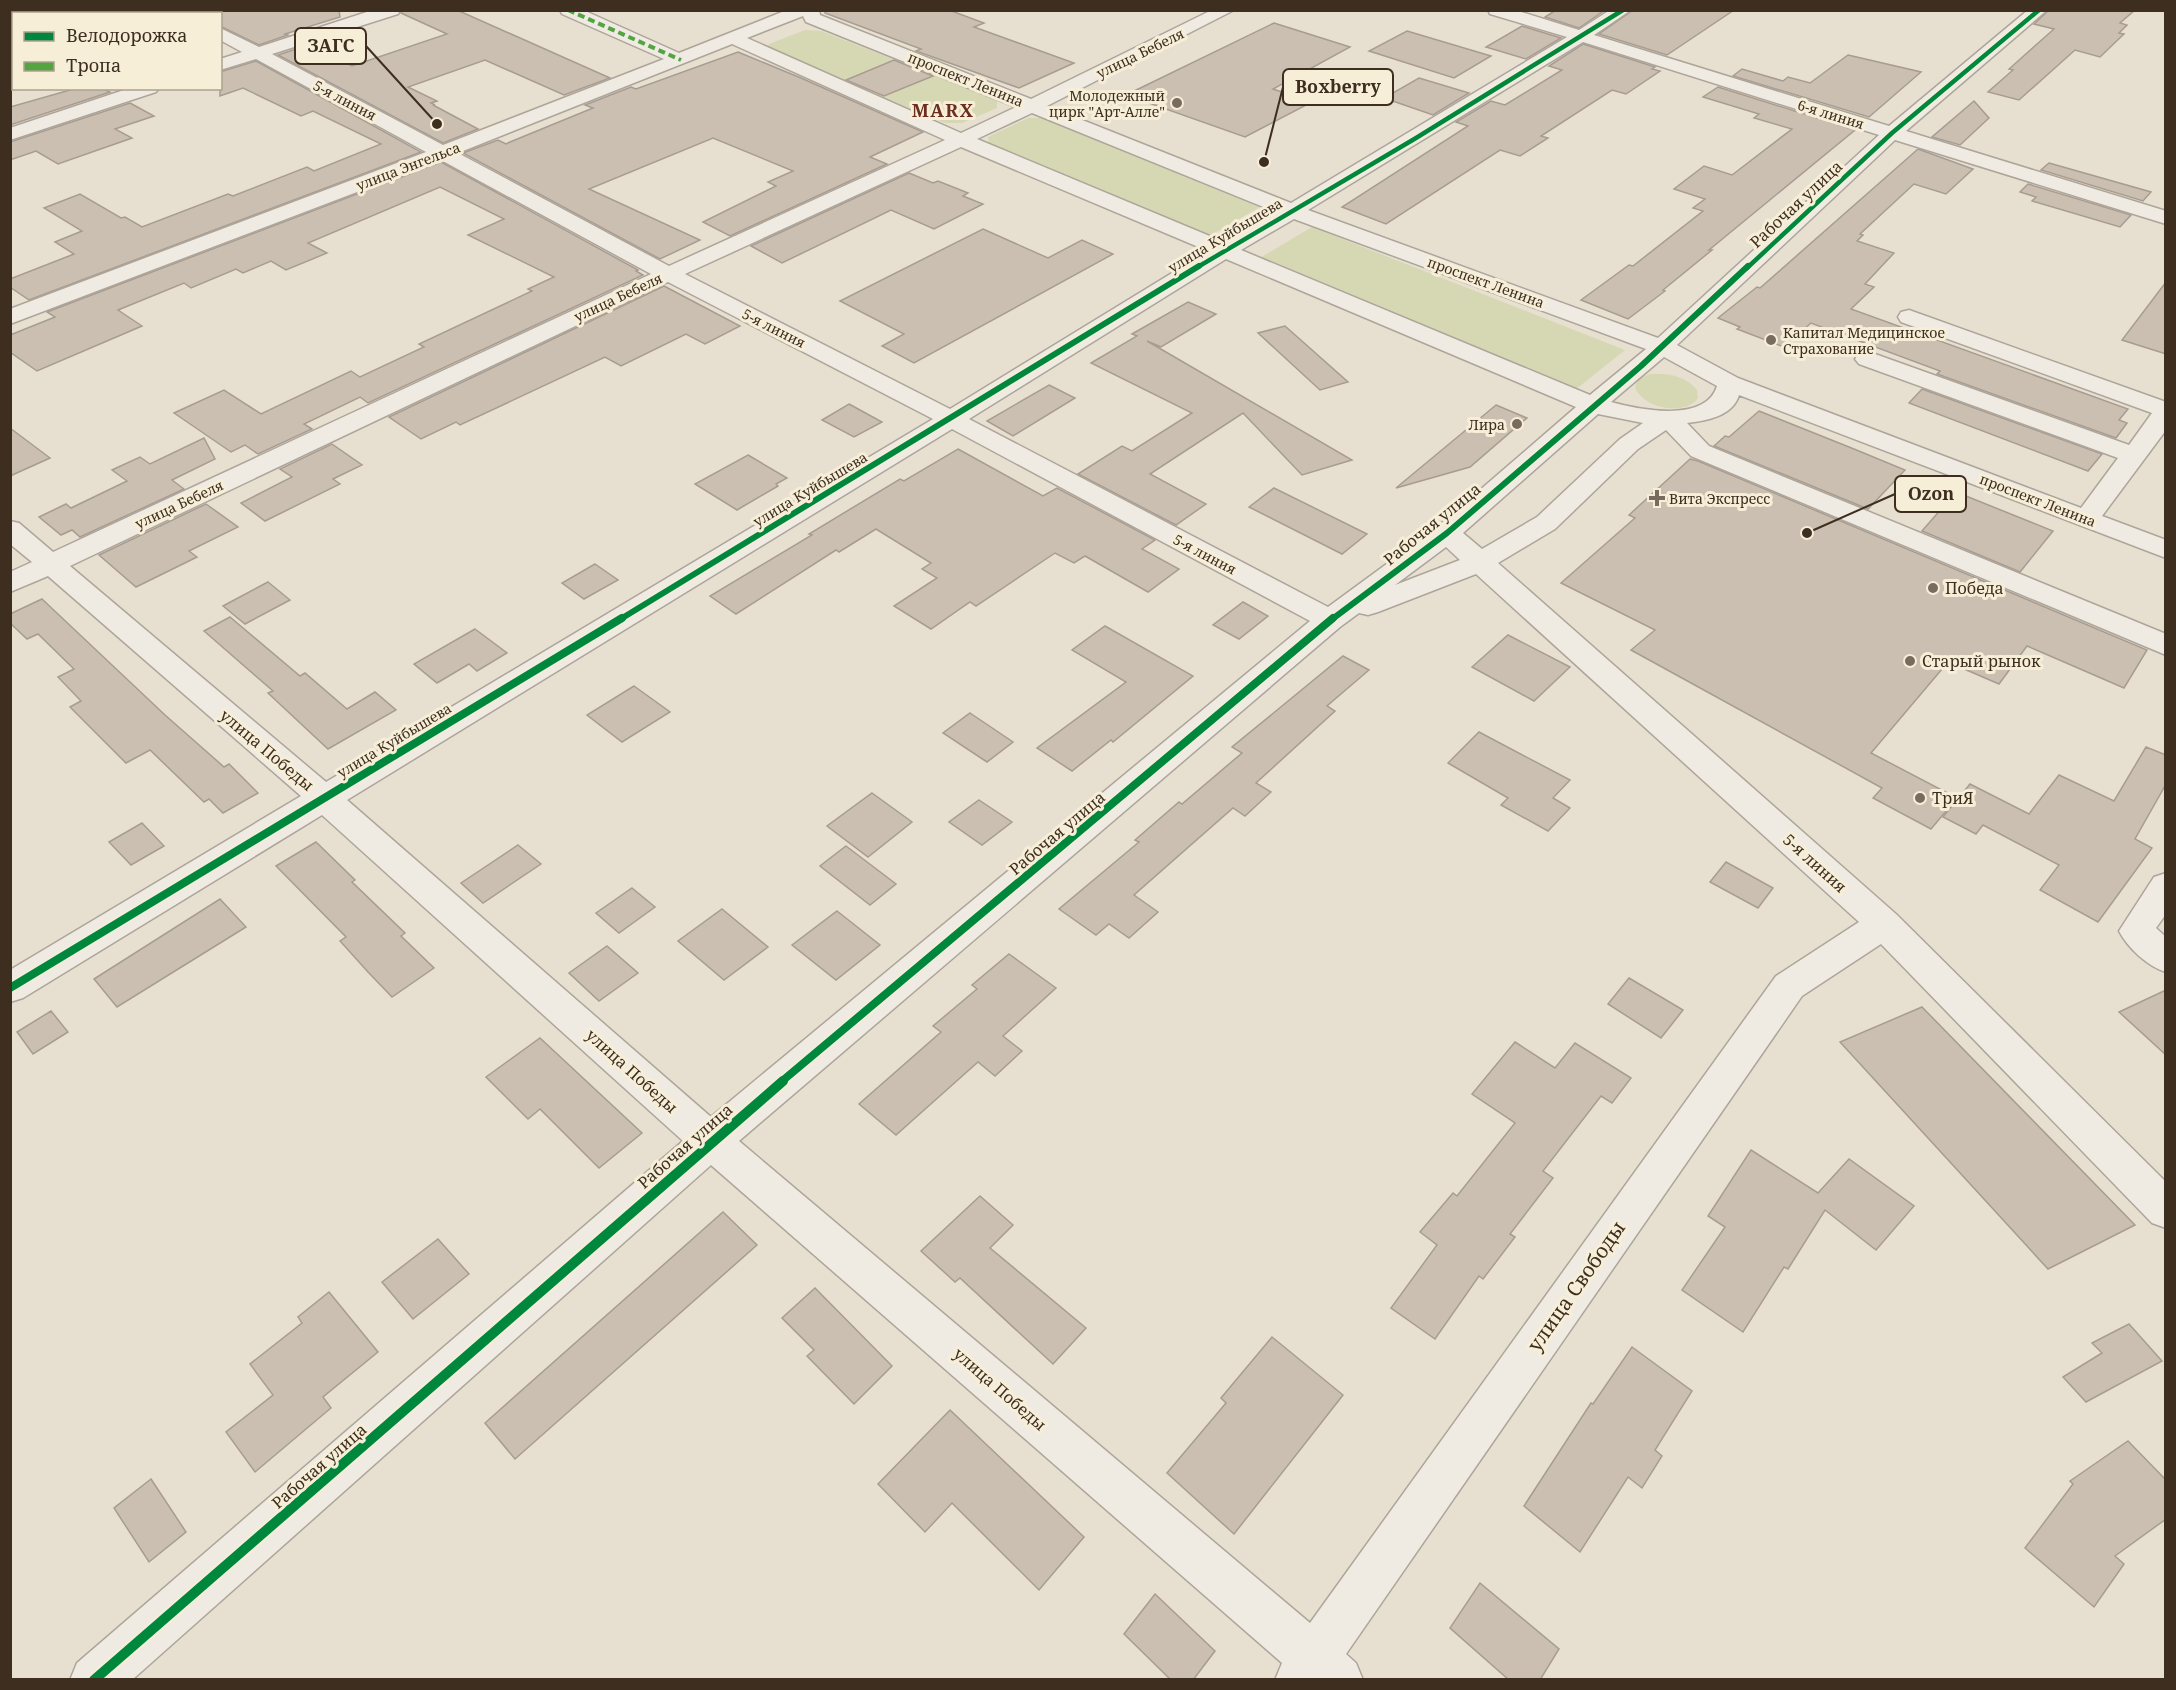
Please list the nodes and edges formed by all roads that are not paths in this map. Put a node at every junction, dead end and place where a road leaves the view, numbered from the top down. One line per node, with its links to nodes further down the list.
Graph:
1 (392, 10): 12 (street)
2 (568, 10): 13 (street)
3 (803, 10): 11 (street, улица Энгельса)
4 (811, 10): 16 (street, проспект Ленина)
5 (1226, 10): 16 (street, улица Бебеля)
6 (1496, 10): 10 (street, 6-я линия)
7 (1623, 10): 10 (street, улица Куйбышева)
8 (2039, 10): 17 (street, Рабочая улица)
9 (222, 34): 12 (street, 5-я линия)
10 (1580, 37): 17 (street, 6-я линия); 21 (street, улица Куйбышева)
11 (734, 39): 13 (street, улица Энгельса); 19 (street)
12 (257, 54): 14 (street); 20 (street, 5-я линия)
13 (681, 60): 20 (street, улица Энгельса)
14 (222, 64)
15 (144, 90): 18 (street)
16 (1033, 105): 19 (street, улица Бебеля); 21 (street, проспект Ленина)
17 (1892, 133): 22 (street, 6-я линия); 27 (street, Рабочая улица)
18 (10, 134)
19 (959, 139): 23 (street); 24 (street, улица Бебеля)
20 (444, 152): 24 (street, 5-я линия); 25 (street, улица Энгельса)
21 (1292, 211): 23 (street, улица Куйбышева); 27 (street, проспект Ленина)
22 (2166, 218)
23 (1224, 251): 30 (street); 33 (street, улица Куйбышева)
24 (668, 274): 33 (street, 5-я линия); 40 (street, улица Бебеля)
25 (10, 317)
26 (1909, 317): 32 (street)
27 (1662, 347): 29 (street, проспект Ленина); 30 (street, Рабочая улица)
28 (1867, 359): 34 (street)
29 (1730, 383): 31 (street); 35 (street, проспект Ленина)
30 (1593, 405): 31 (street); 37 (street, Рабочая улица)
31 (1668, 418): 39 (street); 43 (street)
32 (2163, 418): 34 (street)
33 (951, 419): 42 (street, 5-я линия); 44 (street, улица Куйбышева)
34 (2133, 455): 35 (street)
35 (2086, 519): 38 (street, проспект Ленина)
36 (10, 529): 40 (street, улица Победы)
37 (1448, 533): 39 (street, 5-я линия); 42 (street, Рабочая улица)
38 (2166, 550)
39 (1480, 562): 42 (street); 46 (street, 5-я линия)
40 (51, 565): 41 (street, улица Бебеля); 44 (street, улица Победы)
41 (10, 583)
42 (1330, 620): 49 (street, Рабочая улица)
43 (2166, 645)
44 (324, 798): 48 (street, улица Куйбышева); 49 (street, улица Победы)
45 (2166, 886): 47 (street)
46 (1884, 924): 50 (street, 5-я линия); 51 (street, улица Свободы)
47 (2166, 958)
48 (10, 988)
49 (711, 1141): 51 (street, улица Победы); 52 (street, Рабочая улица)
50 (2166, 1210)
51 (1317, 1672)
52 (94, 1680)

